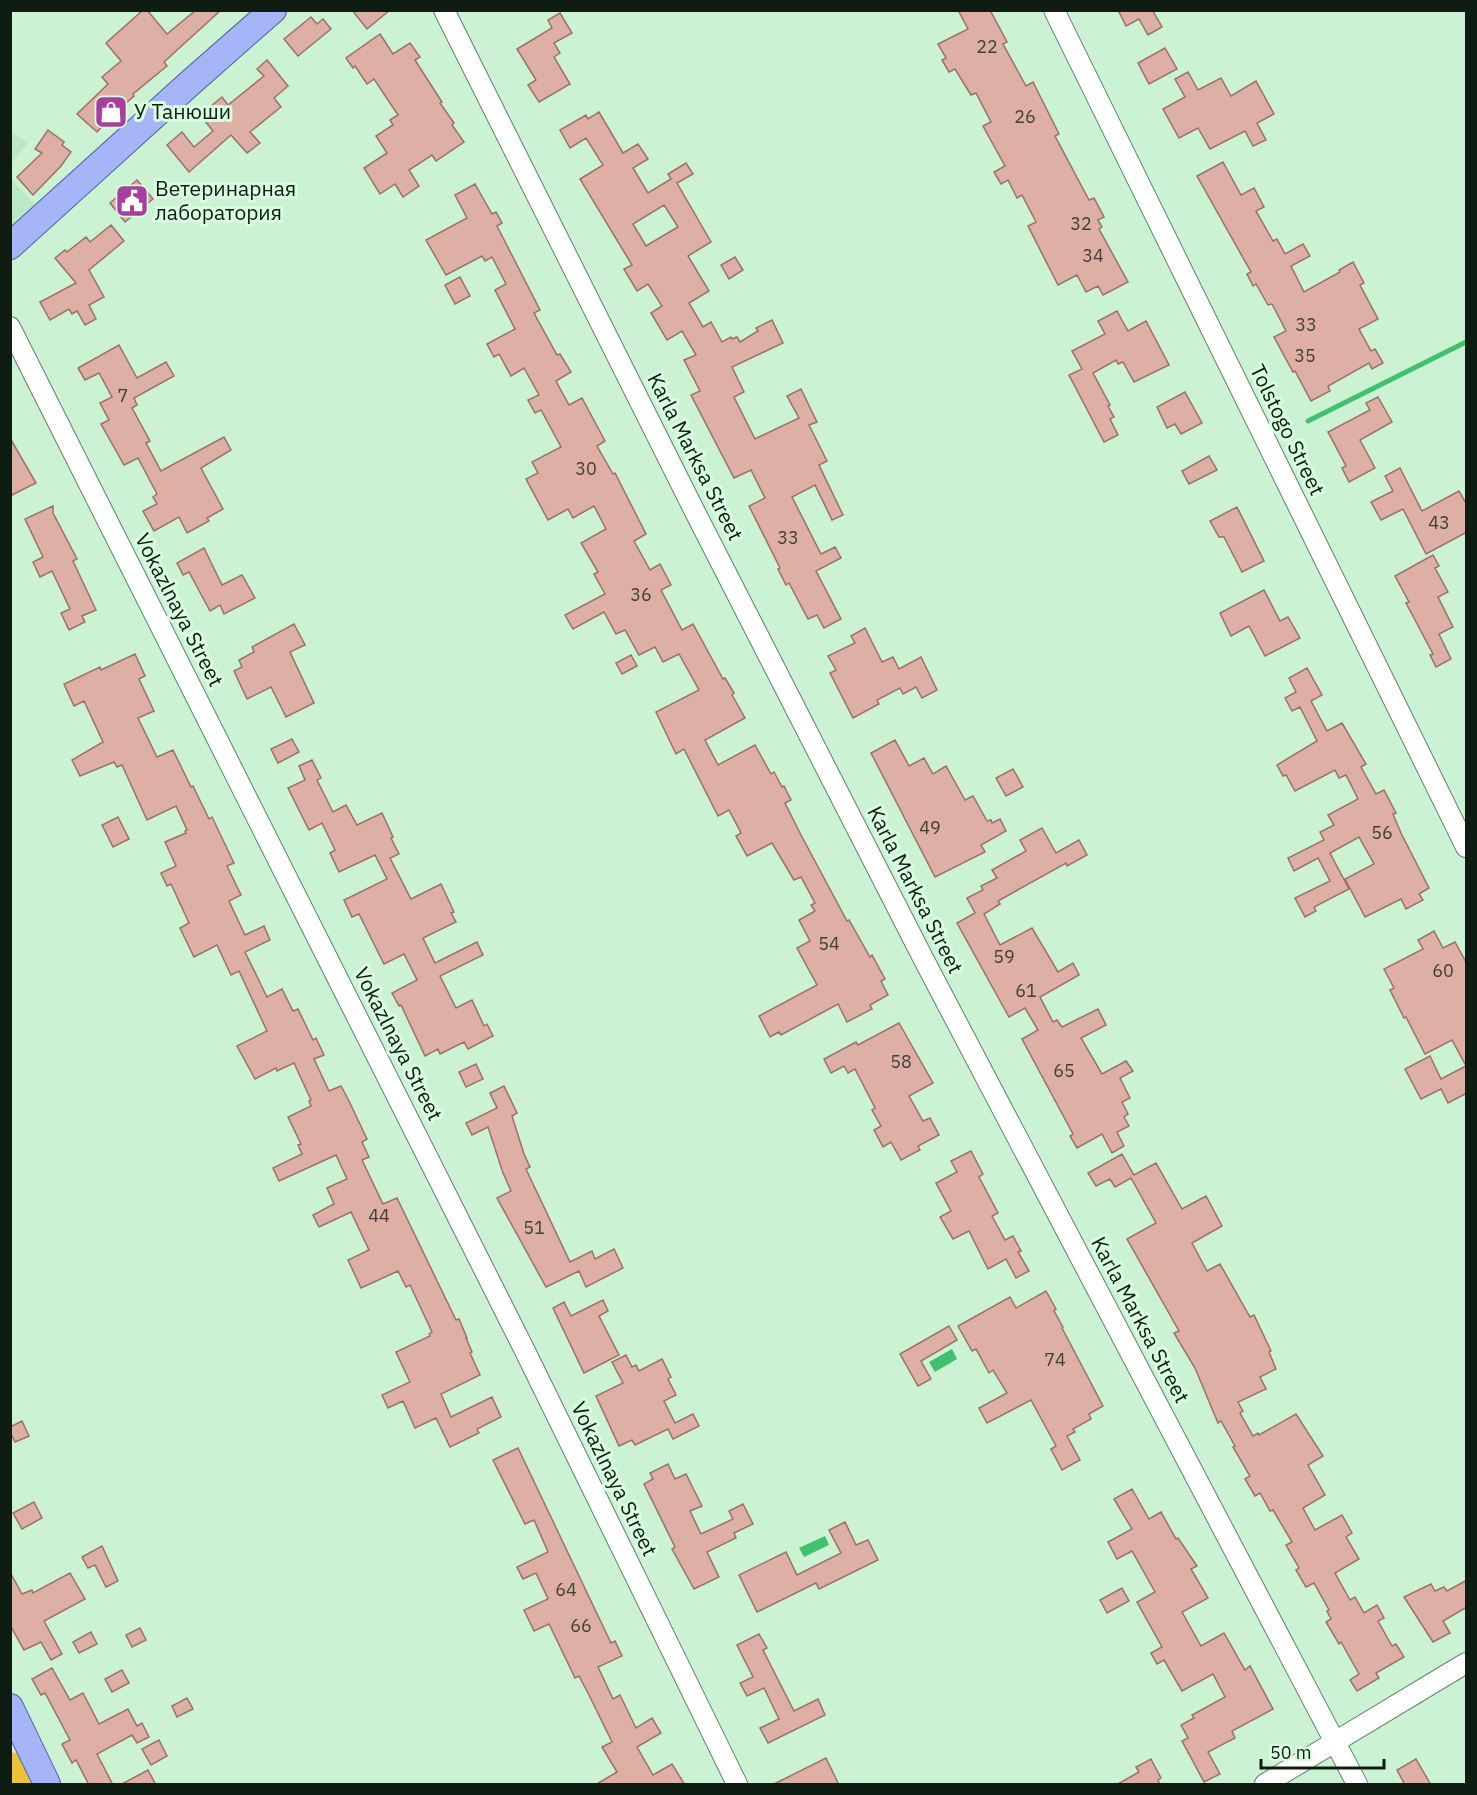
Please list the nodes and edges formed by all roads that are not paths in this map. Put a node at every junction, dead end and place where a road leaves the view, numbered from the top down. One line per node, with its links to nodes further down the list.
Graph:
1 (273, 10): 5 (main road)
2 (444, 10): 11 (street, Karla Marksa Street)
3 (1054, 10): 4 (street, Tolstogo Street)
4 (1070, 44): 7 (street, Tolstogo Street); 8 (street, Tolstogo Street)
5 (10, 246)
6 (10, 327): 13 (street, Vokazlnaya Street)
7 (1467, 842)
8 (1467, 847)
9 (1467, 1663): 11 (street)
10 (14, 1722): 12 (main road)
11 (1335, 1742): 14 (street); 15 (street, Karla Marksa Street)
12 (46, 1785)
13 (737, 1785)
14 (1265, 1785)
15 (1357, 1785)

